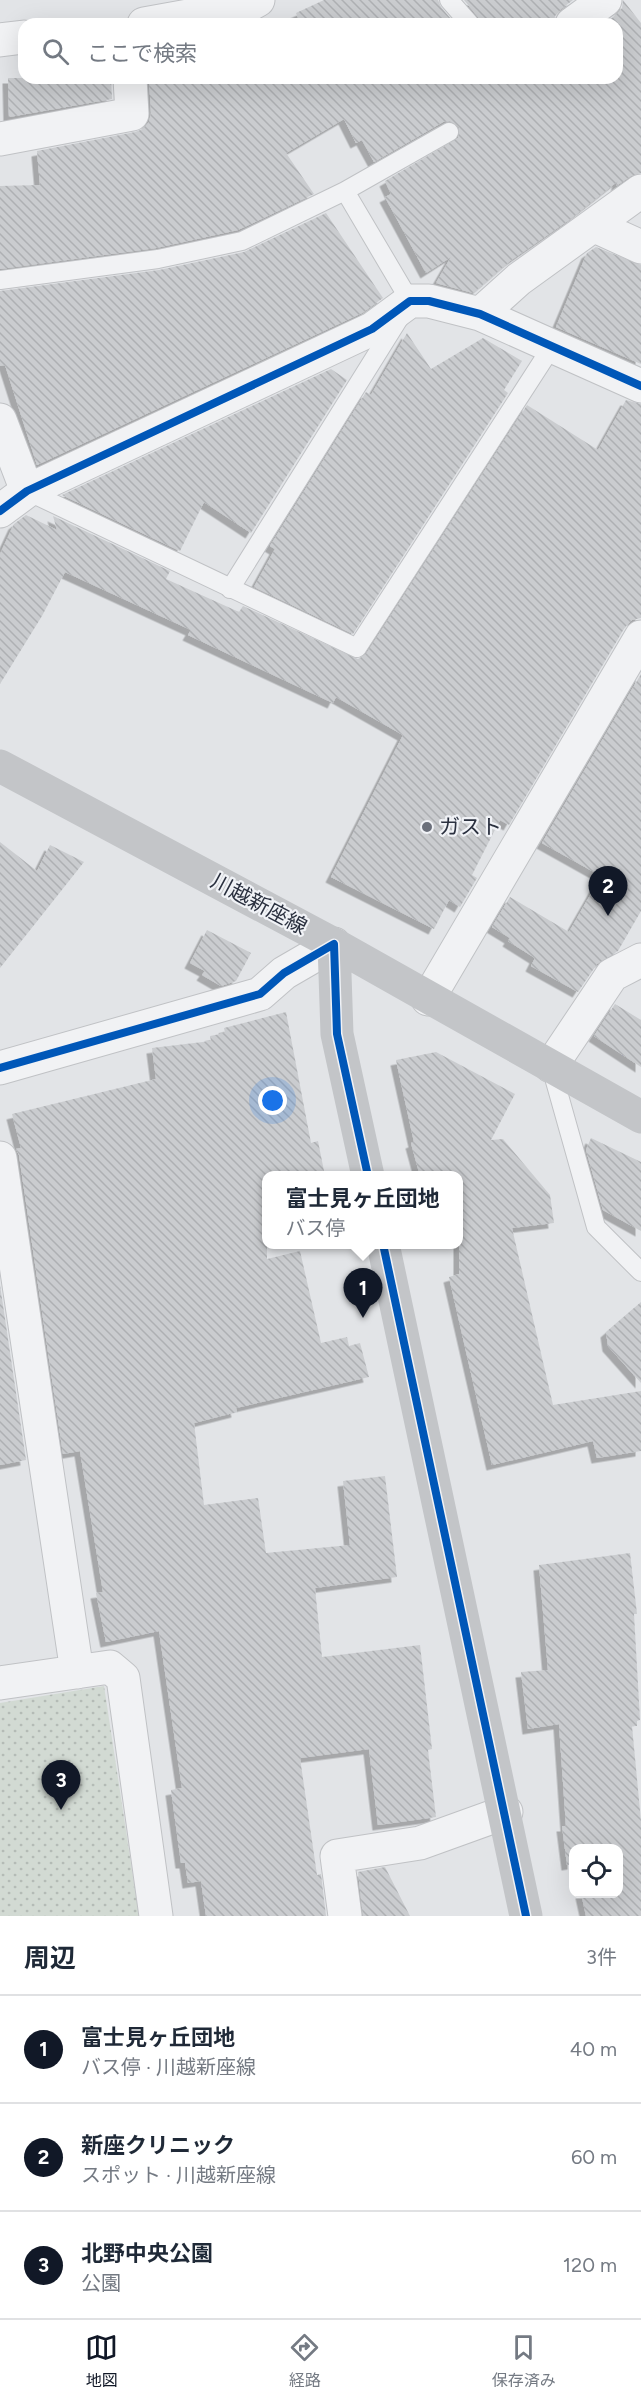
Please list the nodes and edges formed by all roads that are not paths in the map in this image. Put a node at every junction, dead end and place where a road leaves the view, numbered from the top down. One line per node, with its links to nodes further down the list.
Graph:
1 (258, 0): 4 (street)
2 (449, 0): 6 (lane)
3 (605, 0): 7 (street)
4 (206, 7): 5 (street)
5 (166, 18)
6 (465, 18)
7 (580, 18)
8 (18, 38): 9 (street)
9 (0, 40)
10 (130, 84): 12 (street)
11 (449, 132): 13 (lane)
12 (0, 139)
13 (345, 191): 17 (lane); 18 (lane)
14 (641, 191): 15 (street)
15 (595, 226): 16 (street); 19 (street)
16 (641, 247)
17 (0, 280)
18 (410, 301): 19 (street); 23 (street); 25 (lane)
19 (480, 314): 20 (street)
20 (551, 348): 21 (street); 25 (lane)
21 (641, 386)
22 (0, 420): 23 (street)
23 (27, 491): 24 (street); 25 (lane)
24 (0, 511)
25 (230, 589)
26 (641, 637): 30 (street)
27 (0, 766): 28 (street, 川越新座線)
28 (334, 944): 30 (street, 川越新座線); 32 (street); 35 (street)
29 (641, 960): 31 (street)
30 (428, 999): 31 (street, 川越新座線)
31 (551, 1066): 33 (street, 川越新座線); 37 (lane)
32 (0, 1068)
33 (641, 1117)
34 (0, 1158): 38 (street)
35 (367, 1171)
36 (384, 1249): 40 (street)
37 (641, 1272)
38 (77, 1672): 39 (street); 41 (street)
39 (0, 1683)
40 (506, 1812): 42 (street); 43 (street)
41 (156, 1916)
42 (345, 1916)
43 (526, 1916)

